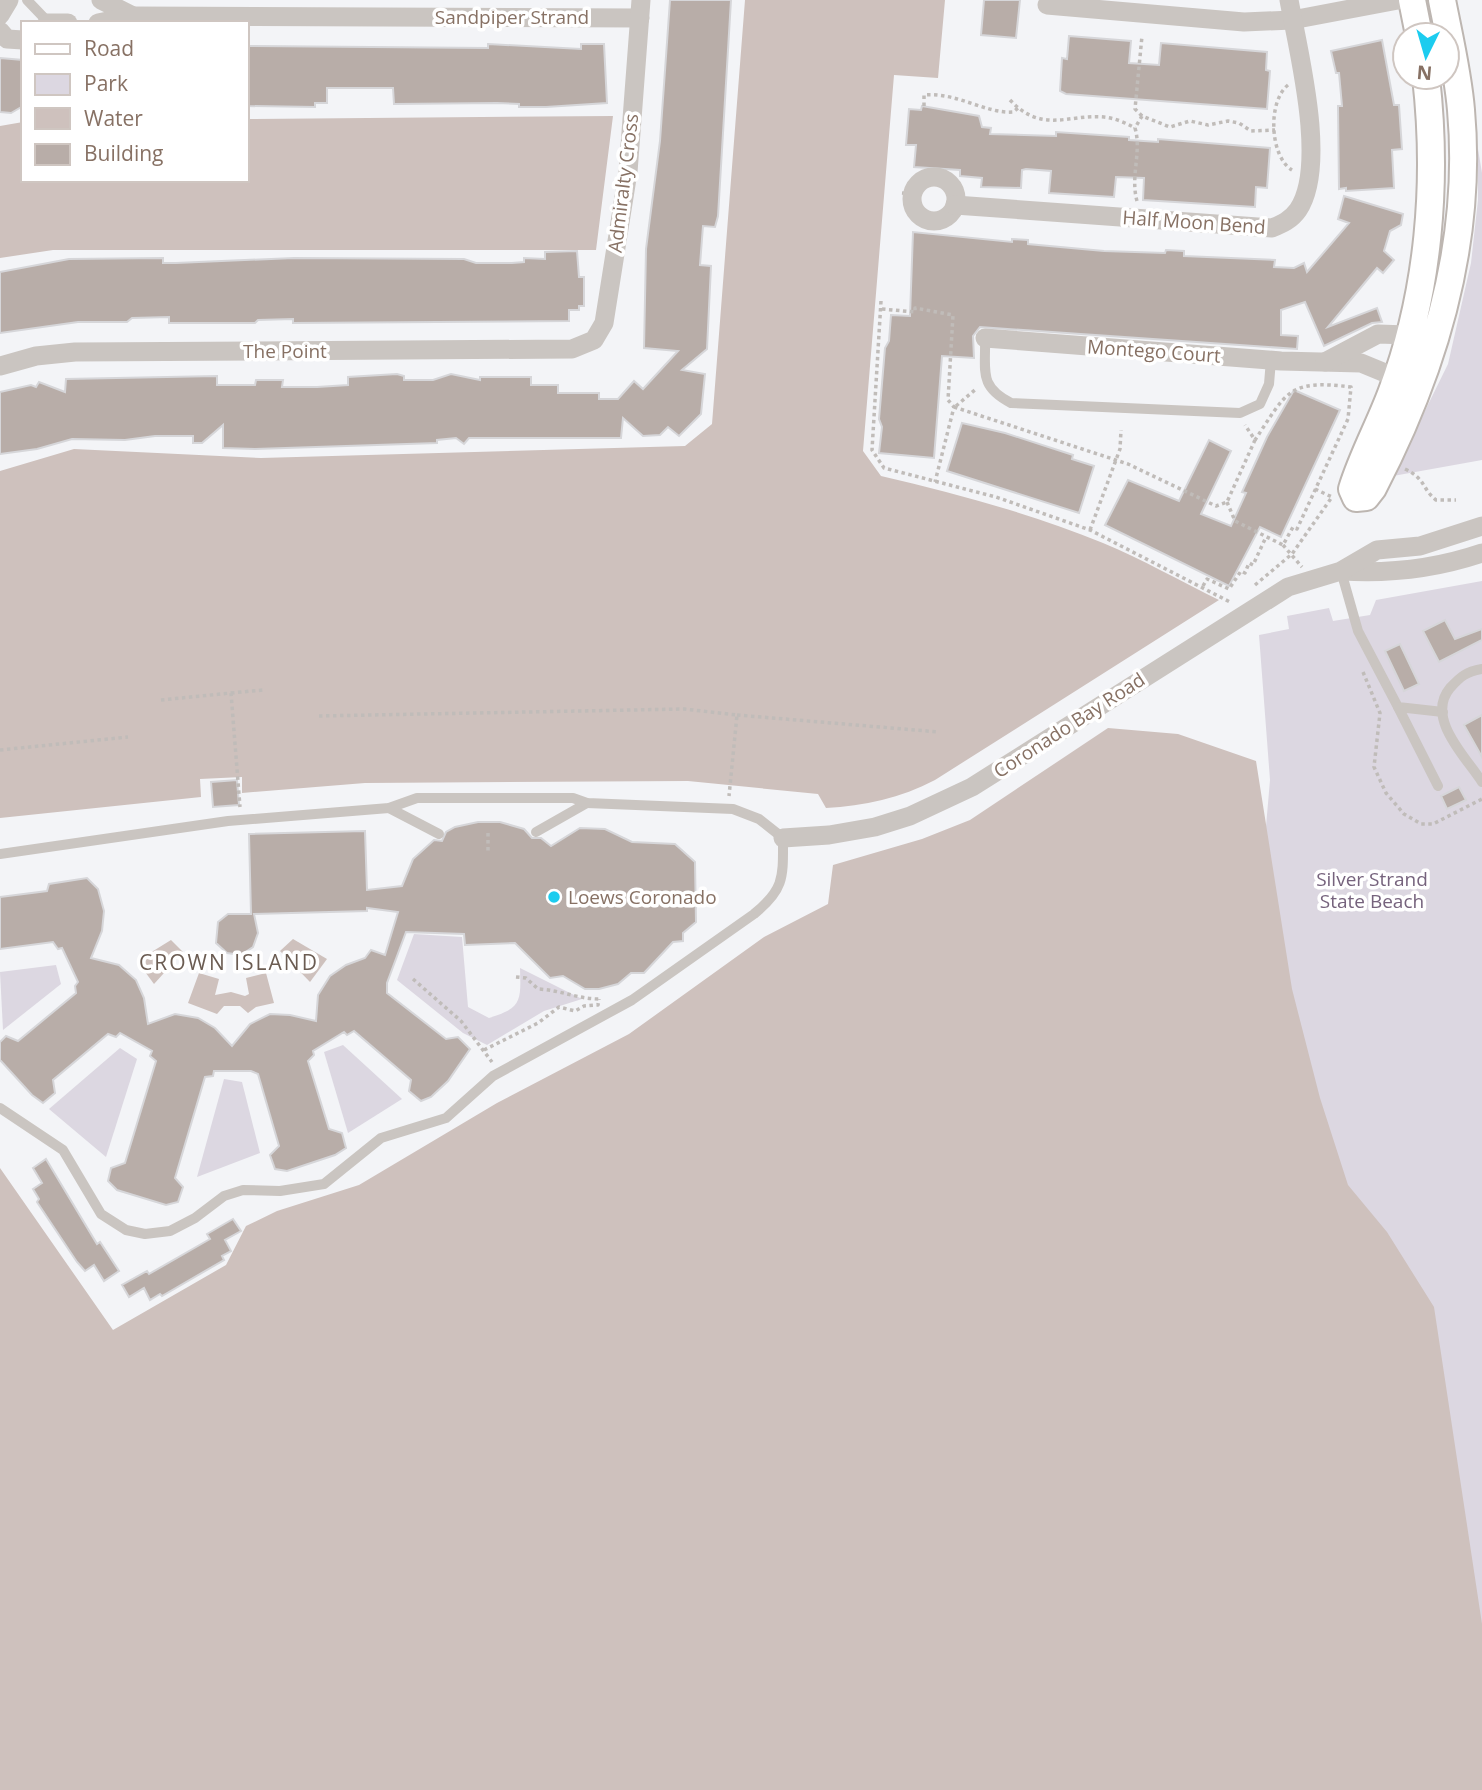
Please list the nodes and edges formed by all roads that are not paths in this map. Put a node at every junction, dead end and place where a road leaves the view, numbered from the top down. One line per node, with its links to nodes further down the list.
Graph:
1 (9, 0): 10 (street)
2 (27, 0): 12 (lane)
3 (101, 0): 11 (street, Sandpiper Strand)
4 (1398, 0): 9 (street)
5 (1412, 0): 14 (street)
6 (1442, 0): 25 (street)
7 (1047, 5): 9 (street)
8 (640, 9): 11 (street, Sandpiper Strand); 21 (street, Admiralty Cross)
9 (1290, 10): 18 (street, Half Moon Bend)
10 (0, 15)
11 (132, 16): 13 (street, Sandpiper Strand)
12 (46, 21)
13 (108, 21)
14 (1416, 21)
15 (0, 31): 16 (street)
16 (21, 40)
17 (1427, 91): 19 (street)
18 (955, 205): 18 (street)
19 (1408, 335): 23 (street, Montego Court); 25 (street)
20 (985, 338): 22 (street, Montego Court); 22 (lane)
21 (572, 349): 24 (street, The Point)
22 (1271, 360): 23 (street, Montego Court)
23 (1324, 362): 25 (street, Montego Court)
24 (0, 366)
25 (1395, 377)
26 (1482, 526): 28 (street, Coronado Bay Road)
27 (1482, 553): 28 (street, Coronado Bay Road)
28 (1341, 571): 30 (lane); 38 (street, Coronado Bay Road)
29 (1482, 669): 31 (lane)
30 (1398, 706): 31 (lane); 33 (lane)
31 (1443, 712): 32 (lane)
32 (1482, 780)
33 (1438, 786)
34 (587, 803): 35 (lane); 36 (lane); 38 (lane)
35 (389, 808): 37 (lane); 39 (lane)
36 (536, 832)
37 (439, 834)
38 (783, 838): 40 (lane)
39 (0, 854)
40 (0, 1108)

